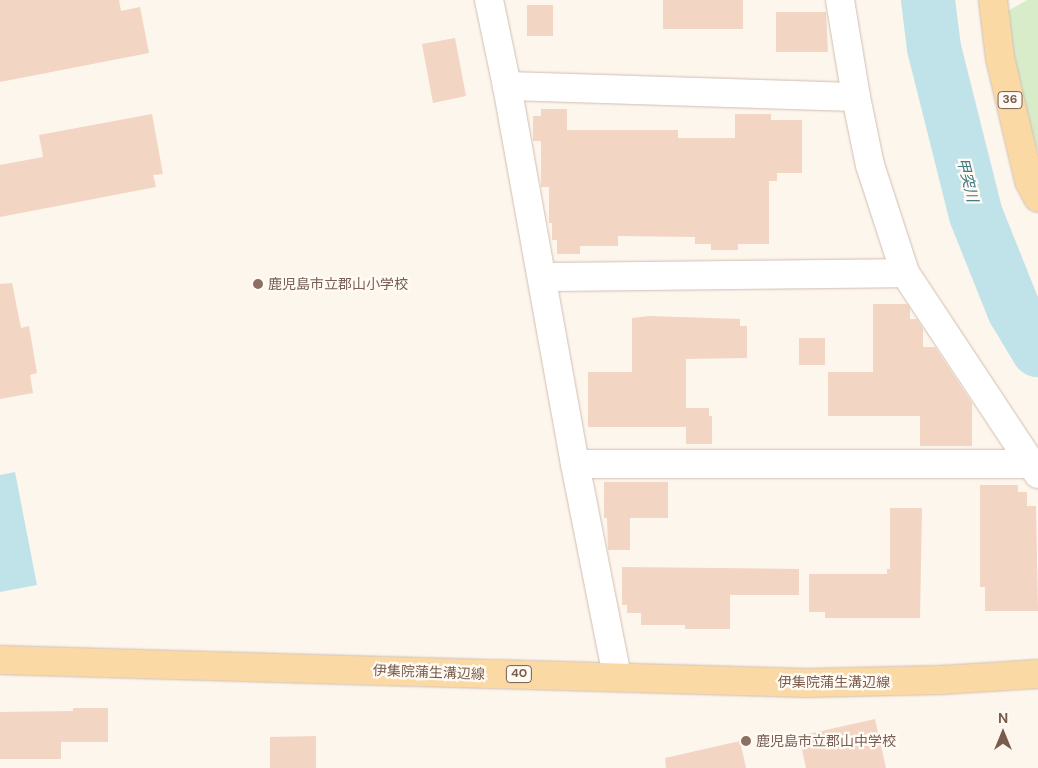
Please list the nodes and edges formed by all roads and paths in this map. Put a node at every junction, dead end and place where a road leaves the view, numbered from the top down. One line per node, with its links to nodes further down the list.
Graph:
1 (489, 0): 4 (street)
2 (840, 0): 5 (street)
3 (993, 0): 6 (main road, 36)
4 (507, 86): 5 (street); 8 (street)
5 (856, 98): 7 (street)
6 (1038, 198)
7 (905, 273): 8 (street); 10 (street)
8 (543, 277): 9 (street)
9 (575, 464): 10 (street); 13 (street)
10 (1035, 469)
11 (0, 660): 13 (main road, 伊集院蒲生溝辺線 / 40)
12 (1038, 674): 13 (main road, 伊集院蒲生溝辺線 / 40)
13 (616, 677)

